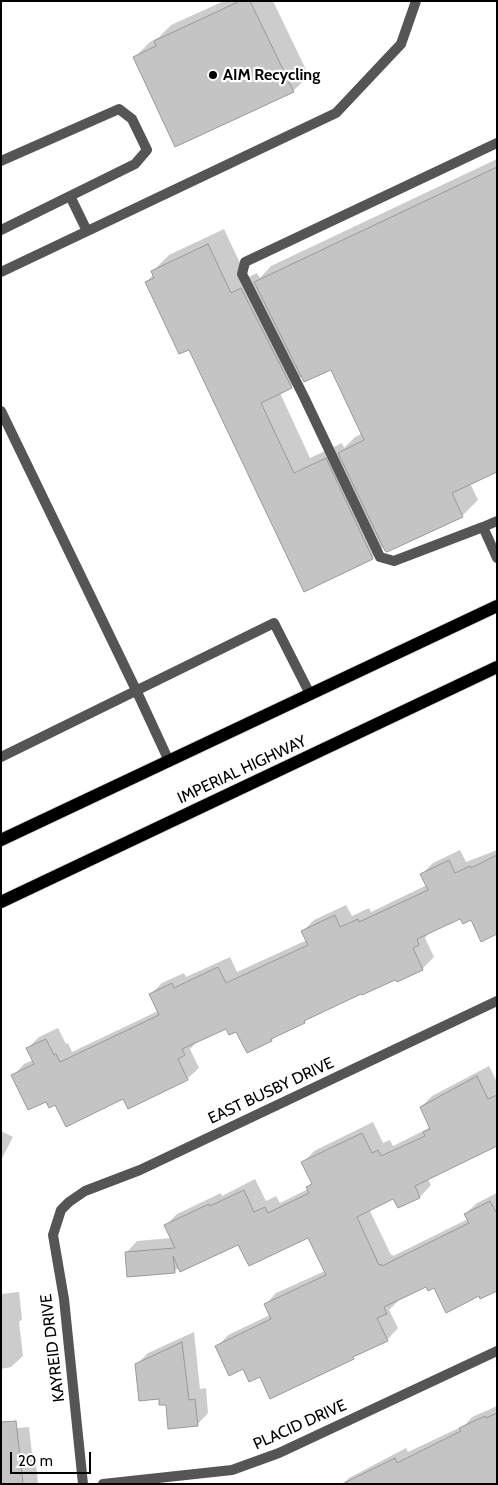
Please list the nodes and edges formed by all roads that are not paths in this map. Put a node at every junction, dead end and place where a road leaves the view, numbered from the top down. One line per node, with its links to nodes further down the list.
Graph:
1 (416, 1): 6 (street)
2 (497, 143): 10 (street)
3 (1, 161): 4 (street)
4 (70, 196): 5 (street); 6 (street)
5 (1, 230)
6 (87, 231): 7 (street)
7 (1, 272)
8 (1, 411): 14 (street)
9 (497, 520): 10 (street)
10 (483, 527): 11 (street)
11 (497, 558)
12 (497, 606): 15 (main road)
13 (497, 668): 19 (main road, IMPERIAL HIGHWAY)
14 (137, 692): 15 (street); 16 (street); 17 (street)
15 (310, 694): 17 (main road)
16 (1, 757)
17 (169, 761): 18 (main road)
18 (1, 840)
19 (1, 902)
20 (497, 1001): 21 (street, EAST BUSBY DRIVE)
21 (61, 1210): 23 (street, KAYREID DRIVE)
22 (497, 1351): 24 (street, PLACID DRIVE)
23 (83, 1484)
24 (104, 1484)

